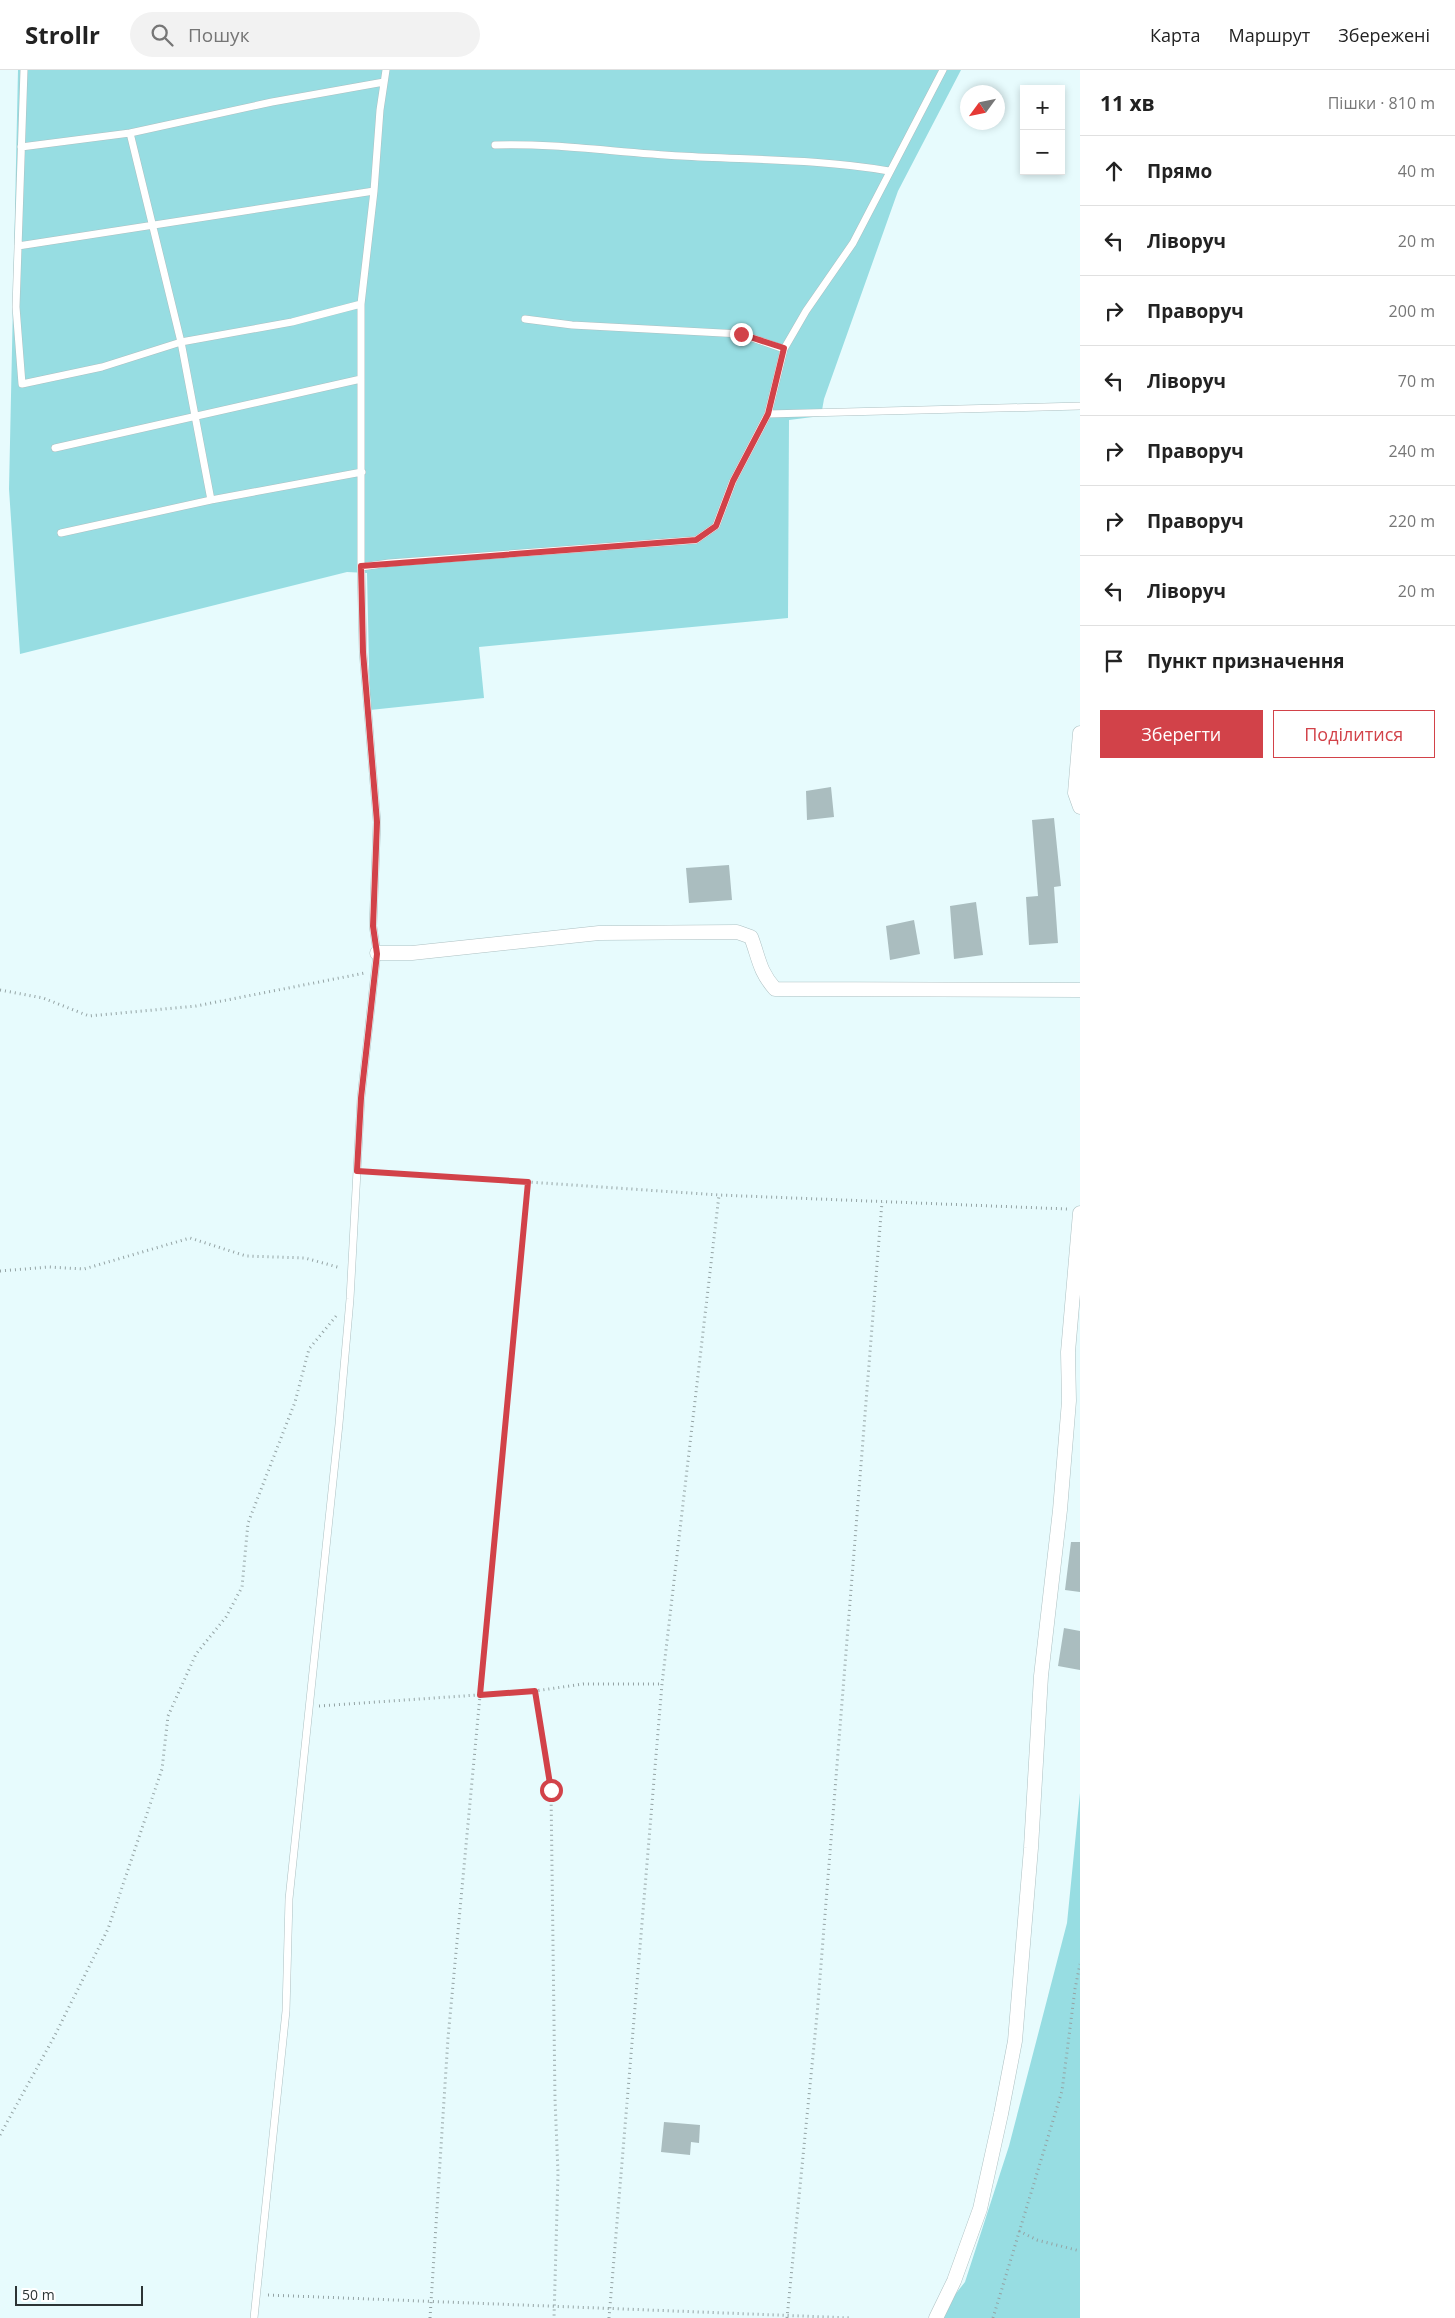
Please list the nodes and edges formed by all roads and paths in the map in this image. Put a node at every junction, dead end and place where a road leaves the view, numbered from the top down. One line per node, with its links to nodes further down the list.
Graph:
1 (24, 70): 7 (lane)
2 (386, 70): 4 (lane)
3 (943, 70): 8 (lane)
4 (384, 82): 5 (lane); 9 (lane)
5 (130, 133): 7 (lane); 10 (lane)
6 (495, 145): 8 (lane)
7 (21, 147): 11 (lane)
8 (889, 171): 15 (lane)
9 (374, 191): 10 (lane); 12 (lane)
10 (151, 224): 11 (lane); 14 (lane)
11 (18, 246): 14 (lane)
12 (361, 304): 14 (lane); 16 (lane)
13 (525, 319): 15 (lane)
14 (181, 342): 19 (lane)
15 (784, 348): 18 (lane)
16 (361, 379): 19 (lane); 21 (lane)
17 (1080, 406): 18 (lane)
18 (768, 414): 24 (lane)
19 (195, 417): 20 (lane); 22 (lane)
20 (55, 448)
21 (362, 472): 22 (lane); 24 (lane)
22 (211, 500): 23 (lane)
23 (61, 533)
24 (361, 566): 27 (lane)
25 (1080, 733): 26 (street)
26 (1080, 807)
27 (377, 954): 28 (lane); 30 (street)
28 (375, 971): 29 (path); 31 (lane)
29 (0, 990)
30 (1080, 990)
31 (357, 1171): 32 (path); 37 (lane)
32 (528, 1182): 33 (path); 41 (path)
33 (719, 1194): 34 (path); 39 (path)
34 (882, 1202): 35 (path); 51 (path)
35 (1075, 1211): 57 (street)
36 (0, 1271): 37 (path)
37 (351, 1271): 38 (lane)
38 (350, 1299): 42 (lane); 44 (path)
39 (662, 1684): 40 (path); 50 (path)
40 (535, 1691): 41 (path); 49 (path)
41 (480, 1695): 42 (path); 48 (path)
42 (308, 1707): 47 (lane)
43 (1080, 1964): 45 (path)
44 (0, 2135)
45 (1019, 2231): 46 (path); 58 (path)
46 (1080, 2251)
47 (257, 2294): 48 (path); 52 (lane)
48 (431, 2301): 49 (path); 53 (path)
49 (554, 2305): 50 (path); 54 (path)
50 (610, 2309): 51 (path); 55 (path)
51 (787, 2317): 56 (path)
52 (254, 2318)
53 (430, 2318)
54 (554, 2318)
55 (609, 2318)
56 (852, 2318)
57 (936, 2318)
58 (993, 2318)

